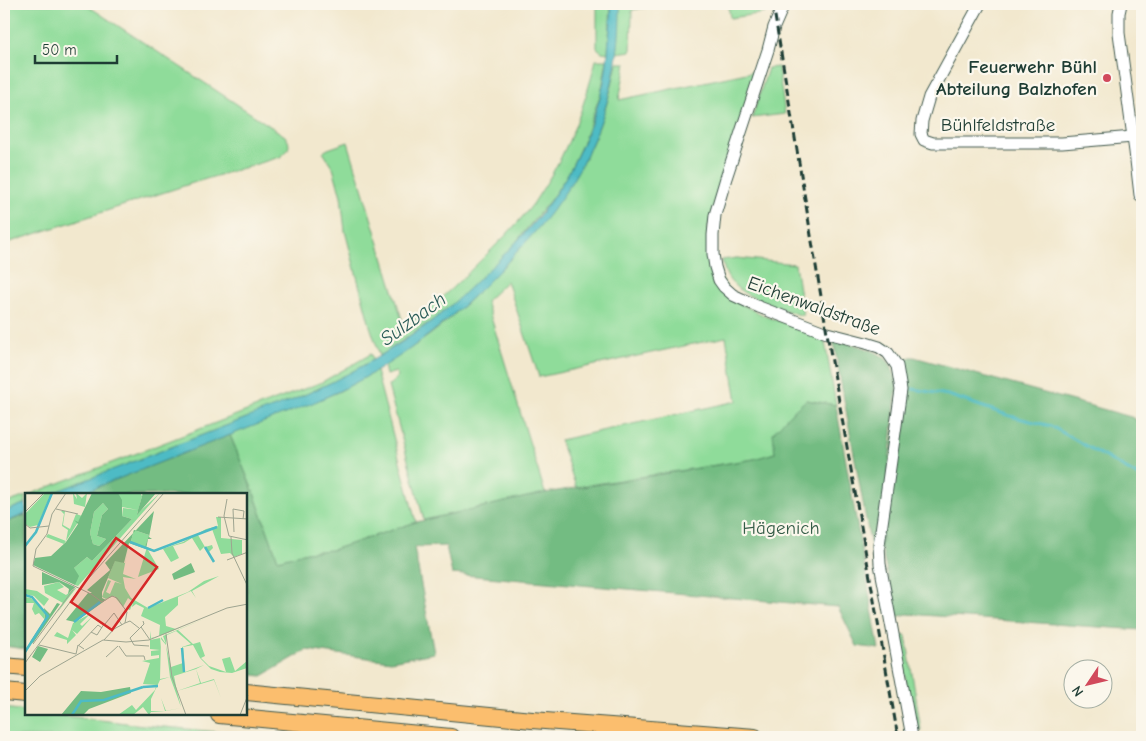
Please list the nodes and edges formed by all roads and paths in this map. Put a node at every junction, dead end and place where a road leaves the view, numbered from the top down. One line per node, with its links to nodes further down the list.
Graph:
1 (784, 4): 15 (street, Eichenwaldstraße)
2 (980, 4): 4 (street, Bühlfeldstraße)
3 (1121, 4): 4 (street)
4 (1133, 137): 5 (street)
5 (1139, 152): 6 (street)
6 (1140, 195)
7 (4, 666): 8 (highway)
8 (25, 668)
9 (4, 692): 11 (highway)
10 (248, 692): 14 (highway)
11 (25, 694)
12 (230, 716): 13 (highway)
13 (451, 737)
14 (755, 737)
15 (912, 737)

